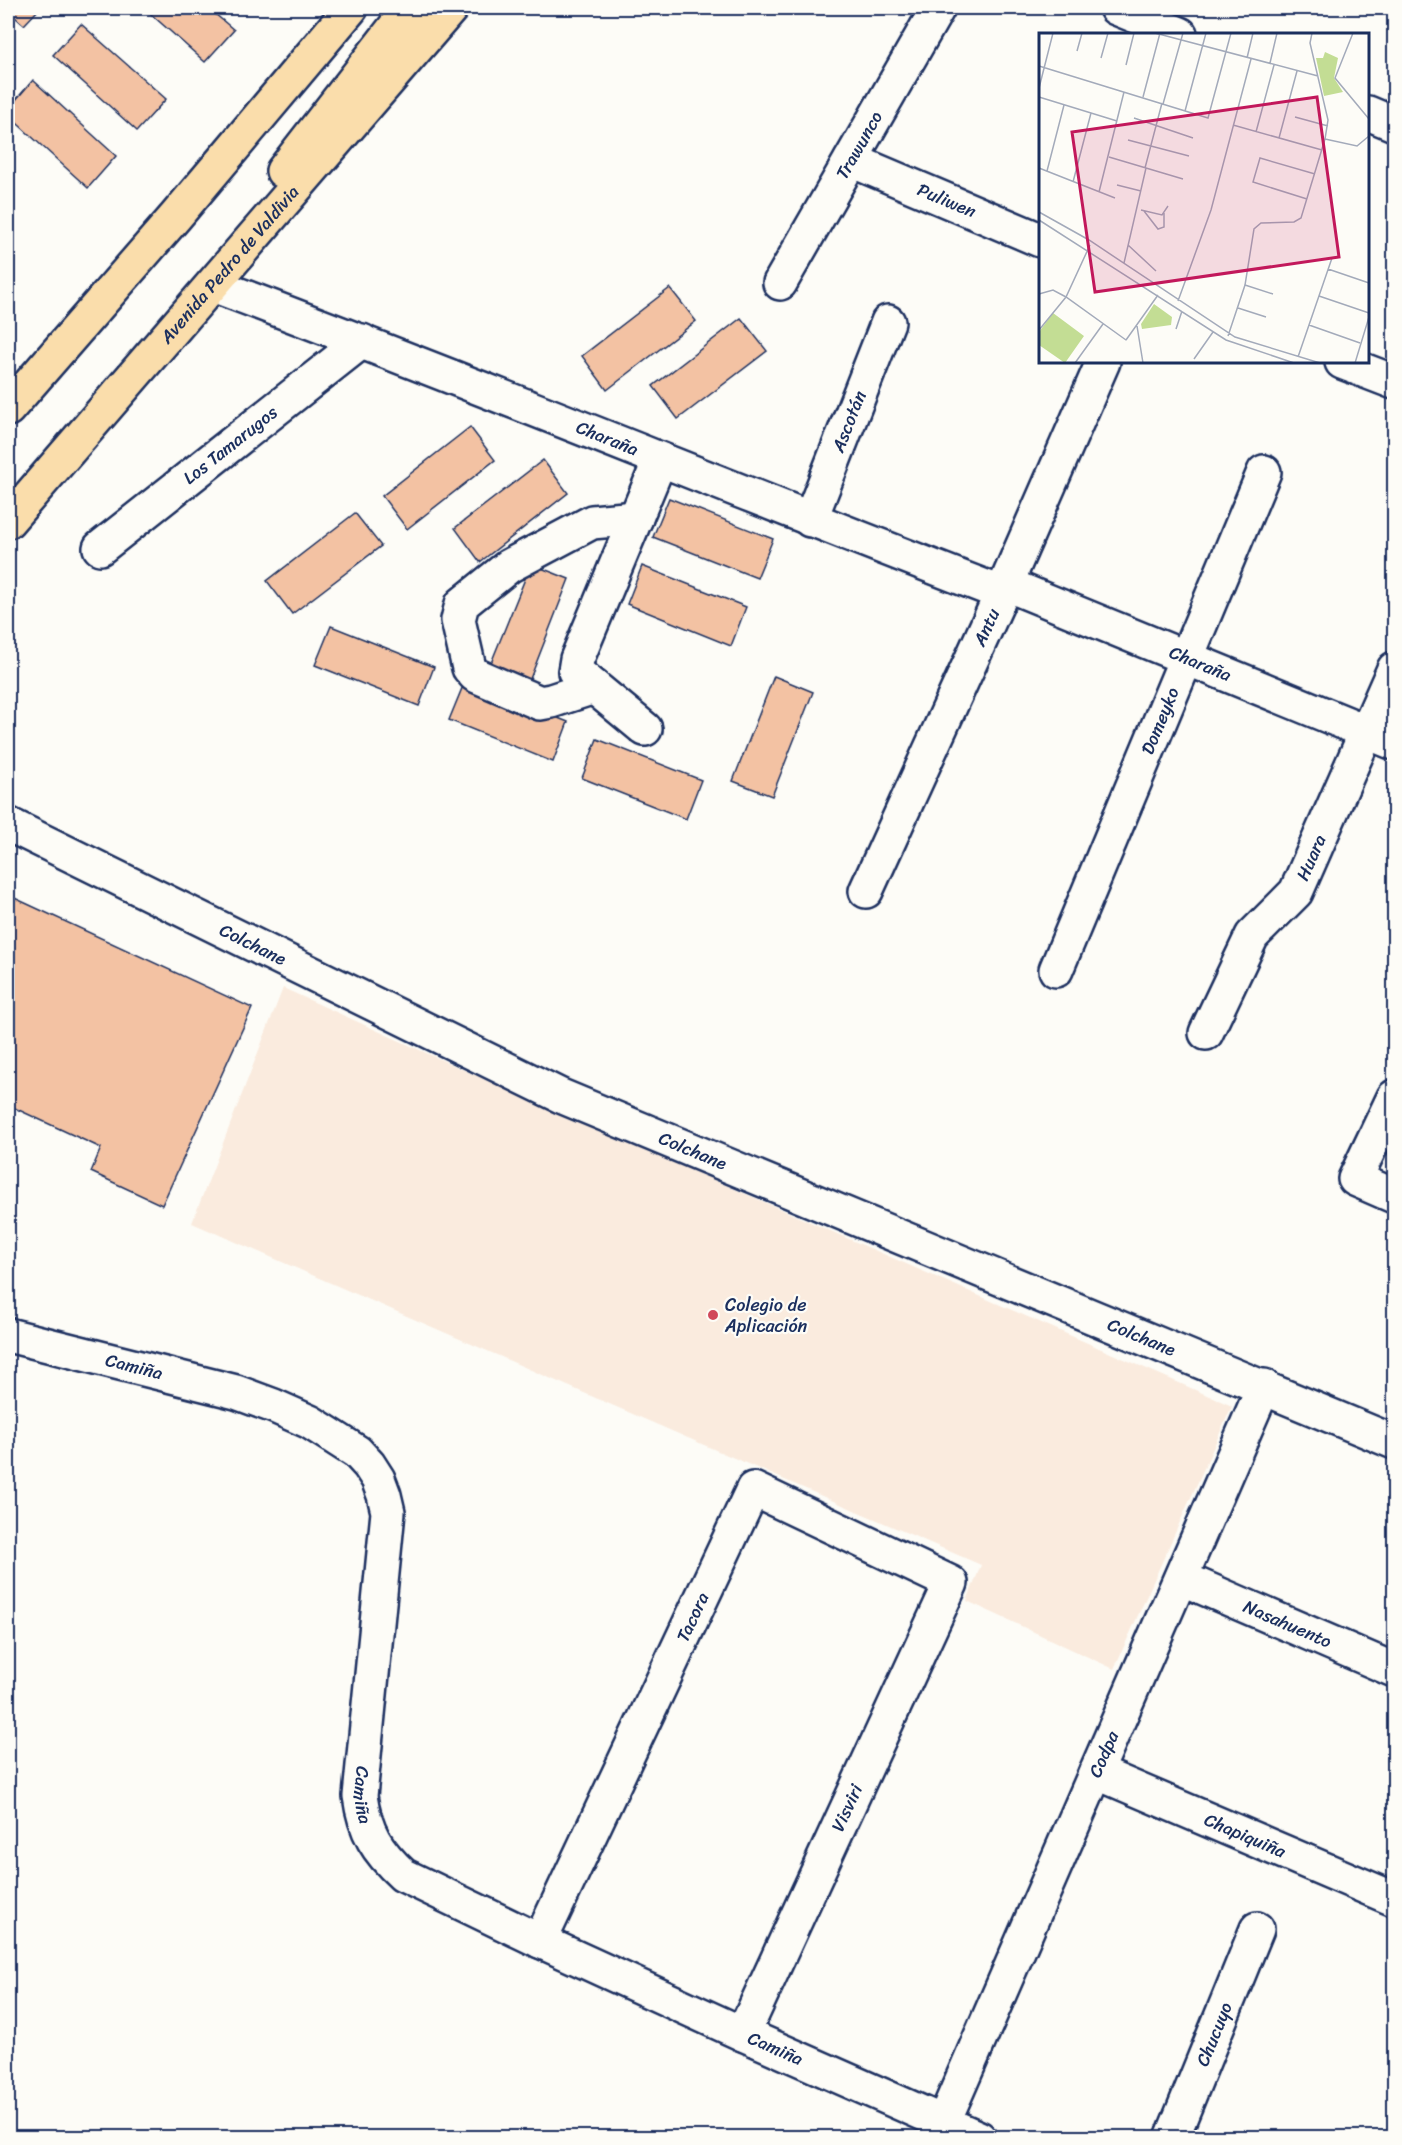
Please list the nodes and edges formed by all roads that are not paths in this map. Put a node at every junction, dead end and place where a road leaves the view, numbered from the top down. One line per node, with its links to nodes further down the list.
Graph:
1 (351, 8): 19 (main road)
2 (451, 8): 11 (main road, Avenida Pedro de Valdivia)
3 (938, 8): 9 (street, Trawunco)
4 (1116, 8): 6 (street)
5 (403, 10): 11 (main road)
6 (1178, 33)
7 (1369, 113): 8 (street)
8 (1395, 124)
9 (851, 159): 10 (street, Puliwen); 12 (street, Trawunco)
10 (1039, 239)
11 (251, 240): 13 (main road, Avenida Pedro de Valdivia)
12 (780, 284)
13 (213, 285): 15 (street, Charaña); 24 (main road, Avenida Pedro de Valdivia)
14 (888, 322): 23 (street, Ascotán)
15 (362, 341): 20 (street, Charaña); 25 (street, Los Tamarugos)
16 (1103, 363): 26 (street, Antu)
17 (1345, 363): 18 (street)
18 (1395, 382)
19 (8, 409)
20 (660, 460): 22 (street); 23 (street, Charaña)
21 (1264, 472): 27 (street, Domeyko)
22 (636, 518): 29 (street); 29 (street)
23 (810, 520): 26 (street, Charaña)
24 (8, 521)
25 (100, 548)
26 (1004, 588): 27 (street, Charaña); 33 (street, Antu)
27 (1186, 658): 31 (street, Charaña); 34 (street, Domeyko)
28 (1395, 669): 31 (street, Huara)
29 (594, 687): 30 (street)
30 (645, 729)
31 (1381, 738): 35 (street, Huara)
32 (8, 824): 39 (street, Colchane)
33 (866, 891)
34 (1056, 970)
35 (1206, 1033)
36 (1395, 1097): 37 (street)
37 (1395, 1196)
38 (8, 1335): 47 (street, Camiña)
39 (1264, 1386): 40 (street, Colchane); 41 (street, Codpa)
40 (1395, 1442)
41 (1181, 1578): 43 (street, Nasahuento); 44 (street, Codpa)
42 (951, 1583): 47 (street, Tacora); 48 (street, Visviri)
43 (1395, 1670)
44 (1096, 1772): 45 (street, Chapiquiña); 49 (street, Codpa)
45 (1395, 1899)
46 (1257, 1929): 51 (street, Chucuyo)
47 (540, 1941): 48 (street, Camiña)
48 (742, 2034): 49 (street, Camiña)
49 (944, 2121): 50 (street, Camiña)
50 (978, 2138)
51 (1172, 2138)

